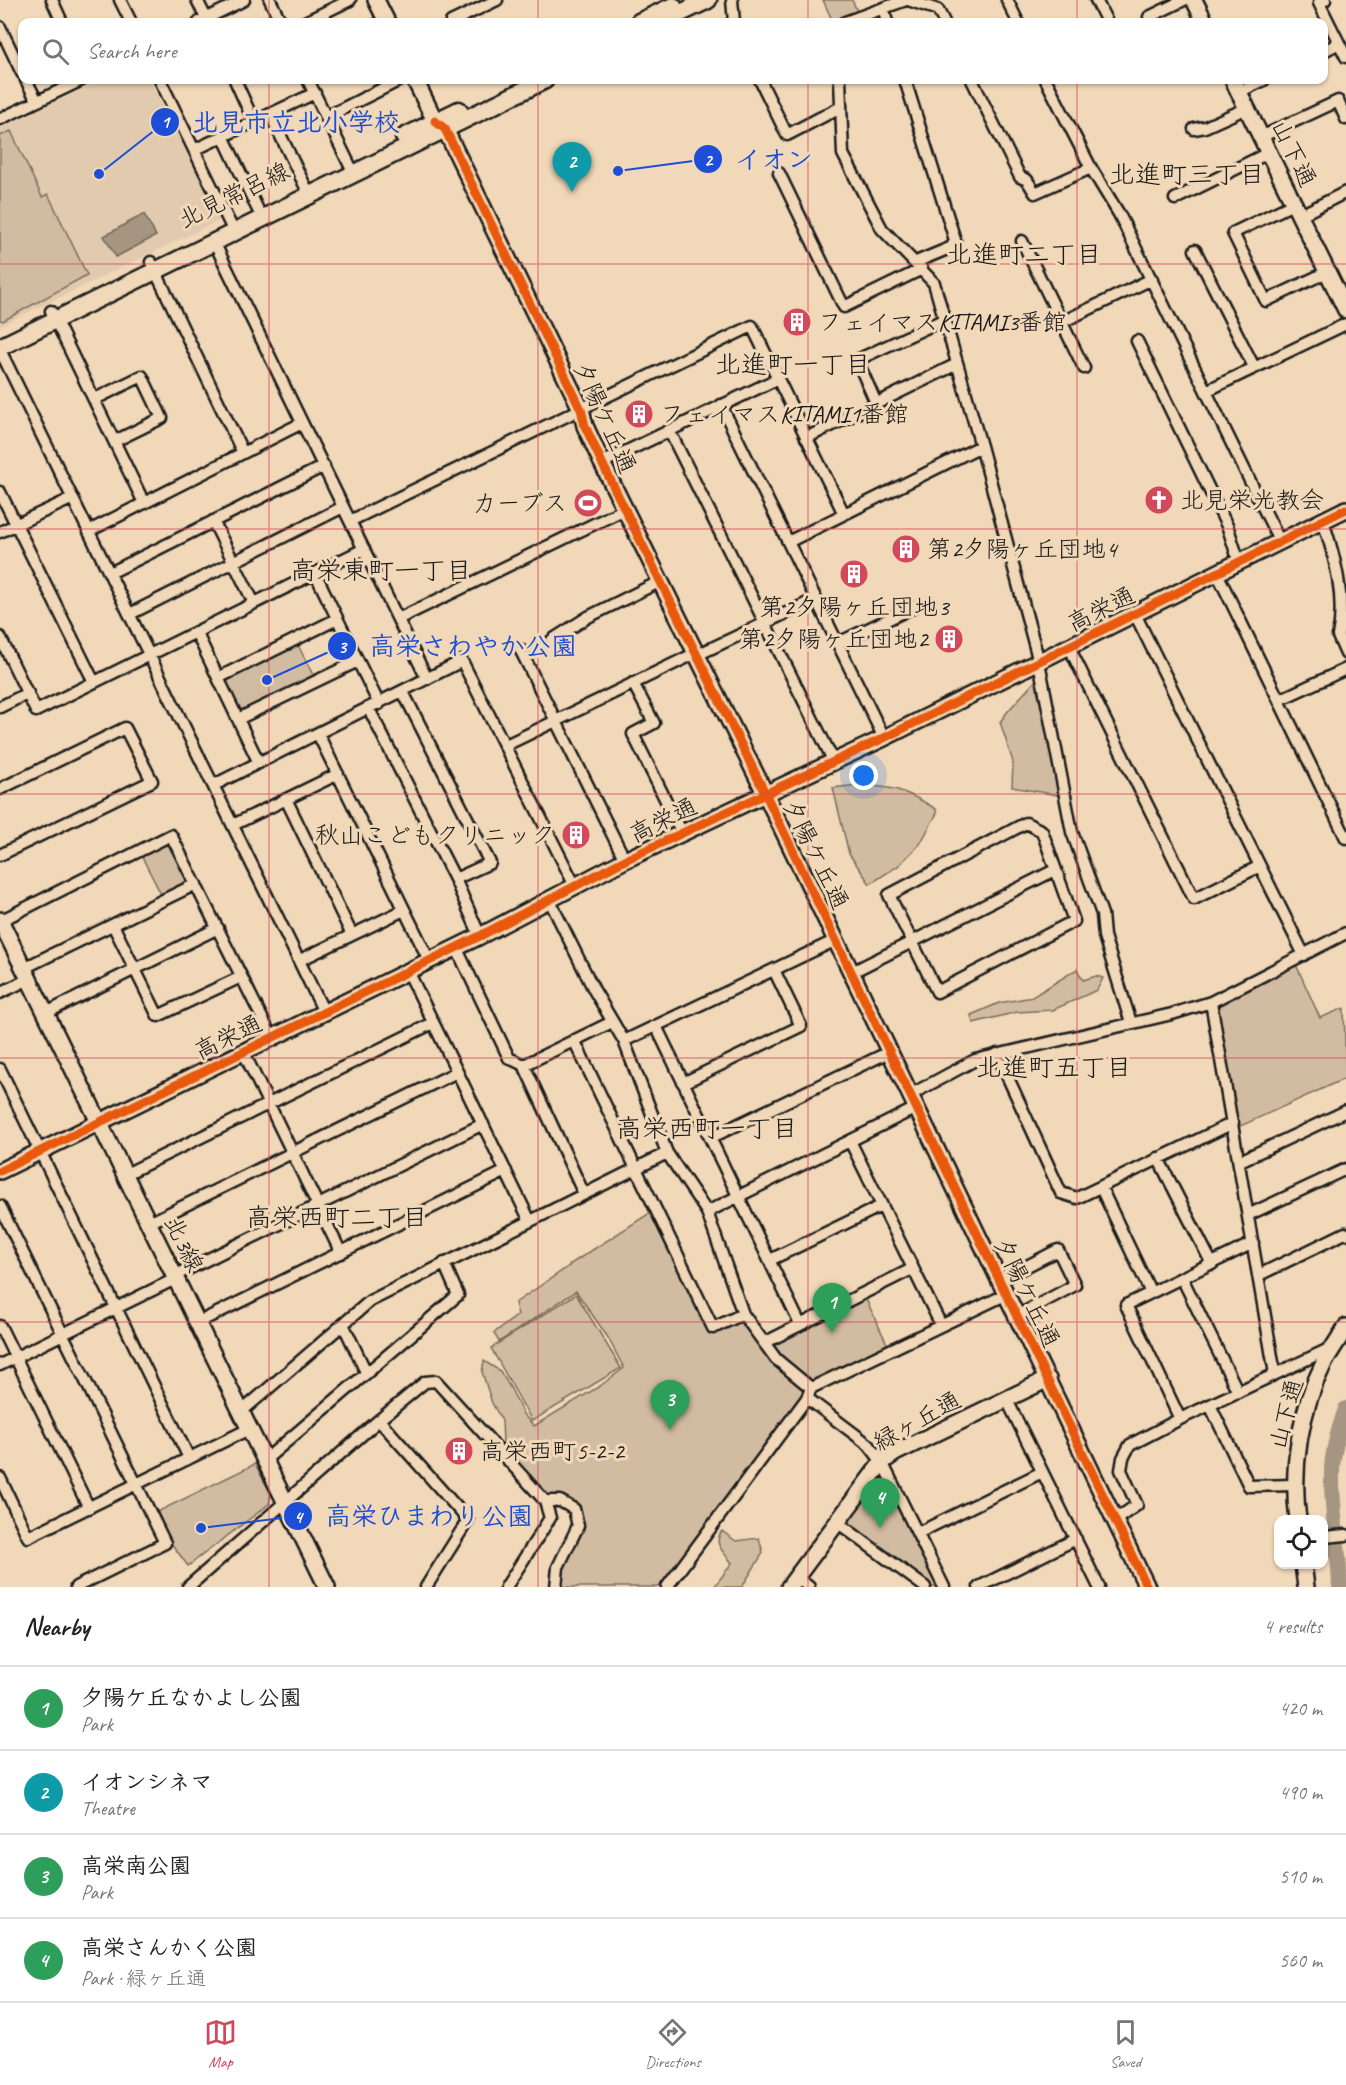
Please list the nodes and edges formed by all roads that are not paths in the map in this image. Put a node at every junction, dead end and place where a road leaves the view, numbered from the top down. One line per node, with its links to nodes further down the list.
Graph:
1 (52, 0): 21 (street)
2 (120, 0): 22 (street)
3 (197, 0): 23 (street)
4 (244, 0): 24 (street)
5 (270, 0): 25 (street)
6 (350, 0): 26 (street)
7 (376, 0): 27 (street)
8 (497, 0): 18 (street)
9 (685, 0): 20 (main road)
10 (708, 0): 20 (main road)
11 (732, 0): 29 (street)
12 (907, 0): 19 (street); 32 (street)
13 (1007, 0): 33 (street)
14 (1096, 0): 34 (street)
15 (1184, 0): 35 (street)
16 (1194, 0): 36 (street)
17 (1325, 0): 37 (street)
18 (477, 4): 28 (street)
19 (883, 8): 30 (street); 31 (street)
20 (659, 14)
21 (60, 18)
22 (129, 18)
23 (204, 18)
24 (211, 18)
25 (279, 18)
26 (312, 18)
27 (385, 18)
28 (457, 18)
29 (734, 18)
30 (856, 18)
31 (886, 18)
32 (942, 18)
33 (1016, 18)
34 (1105, 18)
35 (1150, 18)
36 (1203, 18)
37 (1326, 18)
38 (1328, 21): 40 (street)
39 (0, 27): 43 (street)
40 (1339, 43): 41 (street); 42 (street)
41 (1328, 48)
42 (1346, 57)
43 (18, 64)
44 (28, 84): 60 (street)
45 (73, 84): 60 (street)
46 (161, 84): 72 (street)
47 (237, 84): 67 (street)
48 (310, 84): 59 (street)
49 (392, 84): 64 (street)
50 (417, 84): 68 (street, 夕陽ケ丘通)
51 (515, 84): 68 (main road, 北見常呂線)
52 (536, 84): 68 (main road, 北見常呂線)
53 (762, 84): 61 (street)
54 (840, 84): 61 (street)
55 (906, 84): 86 (street)
56 (975, 84): 74 (street)
57 (1048, 84): 74 (street)
58 (1236, 86): 62 (street, 山下通)
59 (315, 93): 63 (street); 64 (street)
60 (37, 101): 66 (street)
61 (841, 107): 86 (street)
62 (1247, 108): 69 (street); 71 (street, 山下通)
63 (270, 114): 67 (street); 77 (street)
64 (327, 117): 75 (street)
65 (1346, 118): 71 (street)
66 (0, 119)
67 (254, 122): 70 (street)
68 (439, 128): 75 (main road, 北見常呂線); 106 (street, 夕陽ケ丘通)
69 (1194, 129)
70 (223, 136): 72 (street); 80 (street)
71 (1261, 137): 73 (street, 山下通)
72 (194, 150): 82 (street)
73 (1268, 153): 79 (street); 81 (street, 山下通)
74 (1091, 168): 89 (street)
75 (351, 169): 77 (main road, 北見常呂線)
76 (779, 173): 86 (street)
77 (307, 191): 80 (main road, 北見常呂線); 82 (main road, 北見常呂線)
78 (1346, 192): 81 (street)
79 (1175, 199)
80 (258, 210): 82 (main road, 北見常呂線)
81 (1296, 210): 88 (street, 山下通); 88 (street)
82 (232, 228): 83 (main road, 北見常呂線); 87 (main road, 北見常呂線)
83 (214, 242): 87 (main road, 北見常呂線); 107 (street)
84 (1023, 242): 93 (street)
85 (1195, 250): 99 (street)
86 (919, 265): 92 (street)
87 (153, 267): 91 (main road, 北見常呂線); 112 (street)
88 (1328, 272): 90 (street, 山下通)
89 (1152, 279): 93 (street); 102 (street)
90 (1346, 310)
91 (53, 316): 95 (main road, 北見常呂線); 97 (main road, 北見常呂線); 103 (street)
92 (945, 319): 98 (street); 104 (street)
93 (1062, 322): 100 (street)
94 (1346, 324): 99 (street)
95 (0, 337)
96 (1137, 340): 132 (street)
97 (0, 349): 116 (street)
98 (957, 364): 104 (street); 111 (street)
99 (1254, 367): 102 (street)
100 (1084, 368)
101 (777, 379): 105 (street); 106 (street); 109 (street)
102 (1206, 391): 129 (street)
103 (95, 399): 110 (street); 110 (street)
104 (876, 403): 109 (street)
105 (721, 405): 108 (street); 128 (street)
106 (577, 411): 113 (street, 夕陽ケ丘通); 123 (street)
107 (302, 423): 112 (street); 114 (street)
108 (669, 430): 113 (street); 145 (street)
109 (806, 438): 121 (street)
110 (115, 441): 117 (street)
111 (981, 446): 121 (street); 157 (street)
112 (243, 453): 117 (street)
113 (602, 463): 119 (street, 夕陽ケ丘通)
114 (324, 466): 118 (street); 122 (street)
115 (0, 492): 125 (street)
116 (73, 498): 125 (street); 126 (street)
117 (144, 502): 126 (street)
118 (343, 507): 123 (street); 131 (street)
119 (626, 509): 137 (street, 夕陽ケ丘通); 144 (street)
120 (1346, 509): 124 (street, 高栄通)
121 (844, 514): 128 (street)
122 (213, 520): 131 (street); 134 (street)
123 (351, 521): 130 (street)
124 (1323, 521): 129 (street, 高栄通); 133 (street)
125 (16, 524): 127 (street); 161 (street)
126 (89, 531): 134 (street)
127 (0, 532)
128 (788, 542): 138 (street)
129 (1280, 542): 132 (street, 高栄通)
130 (364, 549): 135 (street); 144 (street)
131 (234, 562): 139 (street); 141 (street)
132 (1239, 562): 136 (street, 高栄通)
133 (1343, 570): 146 (street)
134 (110, 573): 141 (street)
135 (315, 573): 139 (street); 143 (street)
136 (1217, 573): 142 (street, 高栄通); 165 (street)
137 (661, 582): 149 (street); 153 (street, 夕陽ケ丘通)
138 (816, 599): 145 (street); 150 (street)
139 (254, 603): 147 (street)
140 (912, 608): 150 (street)
141 (130, 614): 155 (street)
142 (1135, 614): 151 (street, 高栄通); 185 (street)
143 (337, 618): 156 (street); 159 (street)
144 (398, 619): 160 (street)
145 (766, 622): 153 (street); 173 (street)
146 (1344, 625): 154 (street)
147 (196, 632): 155 (street); 159 (street)
148 (0, 637): 164 (street)
149 (552, 640)
150 (838, 643): 171 (street)
151 (1069, 647): 157 (street, 高栄通); 185 (street)
152 (520, 649): 169 (street)
153 (697, 654): 162 (street); 178 (street, 夕陽ケ丘通)
154 (1346, 654)
155 (150, 655): 161 (street); 176 (street)
156 (358, 661): 167 (street); 168 (street)
157 (1039, 662): 171 (street, 高栄通); 216 (street)
158 (1346, 669): 165 (street)
159 (218, 678): 168 (street)
160 (427, 679): 163 (street); 172 (street)
161 (94, 682): 164 (street)
162 (633, 682): 169 (street); 181 (street)
163 (403, 692): 167 (street); 187 (street)
164 (27, 693): 166 (street)
165 (1280, 700): 182 (street)
166 (0, 706)
167 (374, 706): 170 (street); 187 (street)
168 (238, 719): 174 (street)
169 (556, 720): 172 (street); 184 (street)
170 (318, 734): 174 (street); 175 (street)
171 (884, 738): 173 (street, 高栄通)
172 (506, 745): 189 (street)
173 (834, 762): 178 (street, 高栄通)
174 (259, 763): 176 (street)
175 (338, 774): 179 (street); 191 (street)
176 (214, 785): 180 (street)
177 (0, 789): 183 (street)
178 (765, 793): 181 (street, 高栄通); 198 (street, 夕陽ケ丘通)
179 (286, 799): 180 (street); 195 (street)
180 (233, 825): 202 (street)
181 (682, 833): 184 (street, 高栄通)
182 (1346, 838)
183 (0, 855)
184 (625, 861): 189 (street, 高栄通)
185 (1260, 866): 201 (street)
186 (1055, 870): 199 (street); 199 (street); 199 (street)
187 (455, 879): 196 (street)
188 (196, 884): 192 (street); 193 (street); 194 (street)
189 (574, 886): 190 (street, 高栄通)
190 (549, 899): 196 (street, 高栄通); 214 (street)
191 (404, 910): 195 (street); 203 (street)
192 (0, 921): 208 (street, 北3線)
193 (113, 925): 204 (street); 208 (street)
194 (218, 928): 204 (street); 209 (street)
195 (352, 935): 202 (street)
196 (480, 936): 200 (street, 高栄通)
197 (1345, 936): 201 (street)
198 (836, 940): 206 (street); 207 (street, 夕陽ケ丘通)
199 (912, 943): 207 (street)
200 (456, 947): 203 (street, 高栄通); 224 (street)
201 (1304, 955): 211 (street)
202 (300, 960): 212 (street)
203 (429, 960): 205 (street, 高栄通)
204 (135, 968): 209 (street); 213 (street)
205 (408, 970): 212 (street, 高栄通); 215 (street)
206 (774, 970): 217 (street); 227 (street)
207 (852, 972): 222 (street, 夕陽ケ丘通)
208 (26, 974): 210 (street); 213 (street, 北3線)
209 (241, 976): 218 (street)
210 (0, 993)
211 (1211, 1002): 216 (street); 231 (street)
212 (324, 1012): 218 (street, 高栄通)
213 (46, 1013): 232 (street, 北3線)
214 (612, 1022): 219 (street); 220 (street)
215 (433, 1023): 226 (street); 229 (street)
216 (1131, 1023): 223 (street)
217 (656, 1026): 220 (street); 227 (street)
218 (272, 1038): 221 (street, 高栄通)
219 (574, 1040): 224 (street); 241 (street)
220 (624, 1041): 238 (street)
221 (243, 1051): 229 (street); 232 (street, 高栄通)
222 (890, 1052): 228 (street, 夕陽ケ丘通); 234 (street)
223 (997, 1054): 228 (street); 246 (street)
224 (524, 1065): 247 (street)
225 (0, 1069): 236 (street)
226 (457, 1072): 233 (street); 237 (street)
227 (683, 1083): 234 (street)
228 (913, 1102): 235 (street); 266 (street, 夕陽ケ丘通)
229 (267, 1103): 237 (street); 245 (street)
230 (1346, 1111): 240 (street)
231 (1233, 1122): 239 (street); 240 (street)
232 (99, 1123): 236 (street, 高栄通); 245 (street, 北3線)
233 (483, 1124): 244 (street); 250 (street)
234 (710, 1138): 248 (street)
235 (850, 1141): 248 (street); 251 (street)
236 (40, 1151): 243 (street, 高栄通); 268 (street)
237 (292, 1153): 250 (street); 255 (street)
238 (667, 1153): 241 (street); 252 (street)
239 (1158, 1158): 246 (street); 261 (street)
240 (1240, 1161): 253 (street)
241 (636, 1169): 247 (street); 269 (street)
242 (1346, 1169): 253 (street)
243 (0, 1171)
244 (506, 1171): 254 (street); 258 (street)
245 (124, 1175): 255 (street, 北3線)
246 (1101, 1188): 267 (street)
247 (584, 1194): 254 (street)
248 (738, 1195): 252 (street); 259 (street)
249 (0, 1206): 277 (street)
250 (318, 1206): 258 (street); 264 (street)
251 (881, 1206): 259 (street); 262 (street)
252 (707, 1212): 269 (street)
253 (1248, 1215): 257 (street)
254 (530, 1221): 260 (street)
255 (149, 1223): 264 (street, 北3線)
256 (1346, 1233): 263 (street)
257 (1253, 1243): 261 (street); 263 (street)
258 (341, 1253): 271 (street)
259 (770, 1260): 273 (street)
260 (444, 1263): 272 (street); 282 (street)
261 (1212, 1264): 265 (street)
262 (912, 1269): 273 (street); 274 (street)
263 (1259, 1275): 283 (street)
264 (175, 1277): 268 (street); 271 (street, 北3線)
265 (1182, 1278): 267 (street); 285 (street)
266 (1003, 1287): 270 (street, 夕陽ケ丘通); 270 (street); 274 (street)
267 (1151, 1293): 290 (street)
268 (115, 1309): 277 (street); 293 (street)
269 (744, 1314): 278 (street)
270 (1017, 1316): 284 (street, 夕陽ケ丘通)
271 (197, 1323): 289 (street, 北3線)
272 (343, 1324): 282 (street); 289 (street)
273 (800, 1324): 278 (street)
274 (940, 1325): 286 (street)
275 (0, 1326): 280 (street)
276 (1346, 1327): 279 (street, 山下通)
277 (63, 1334): 280 (street); 298 (street)
278 (764, 1342): 286 (street)
279 (1334, 1347): 283 (street); 299 (street, 山下通)
280 (15, 1358): 281 (street); 302 (street)
281 (0, 1365)
282 (366, 1372): 294 (street)
283 (1275, 1374): 285 (street)
284 (1048, 1379): 287 (street, 緑ヶ丘通); 304 (street, 夕陽ケ丘通)
285 (1238, 1392): 288 (street)
286 (809, 1393): 295 (street); 318 (street)
287 (1006, 1398): 295 (street, 緑ヶ丘通); 296 (street)
288 (1210, 1405): 290 (street); 299 (street)
289 (241, 1412): 292 (street, 北3線)
290 (1180, 1419): 304 (street)
291 (379, 1420): 300 (street); 301 (street); 315 (street)
292 (249, 1429): 293 (street); 294 (street, 北3線)
293 (189, 1458): 298 (street)
294 (265, 1460): 301 (street, 北3線)
295 (882, 1462): 305 (street, 緑ヶ丘通); 306 (street)
296 (1042, 1472): 306 (street); 309 (street)
297 (0, 1478): 302 (street)
298 (137, 1485): 302 (street); 312 (street)
299 (1294, 1485): 303 (street, 山下通)
300 (545, 1501): 316 (street); 317 (street)
301 (285, 1502): 313 (street); 314 (street, 北3線)
302 (89, 1508)
303 (1297, 1515)
304 (1115, 1520): 324 (street, 夕陽ケ丘通)
305 (837, 1522): 311 (street, 緑ヶ丘通); 320 (street)
306 (918, 1533): 321 (street)
307 (1346, 1535): 308 (street)
308 (1328, 1537)
309 (1076, 1539): 322 (street); 323 (street)
310 (1304, 1569): 325 (street)
311 (792, 1582): 319 (street)
312 (81, 1586)
313 (188, 1587)
314 (327, 1587)
315 (426, 1587)
316 (506, 1587)
317 (556, 1587)
318 (667, 1587)
319 (809, 1587)
320 (925, 1587)
321 (944, 1587)
322 (979, 1587)
323 (1099, 1587)
324 (1146, 1587)
325 (1306, 1587)

